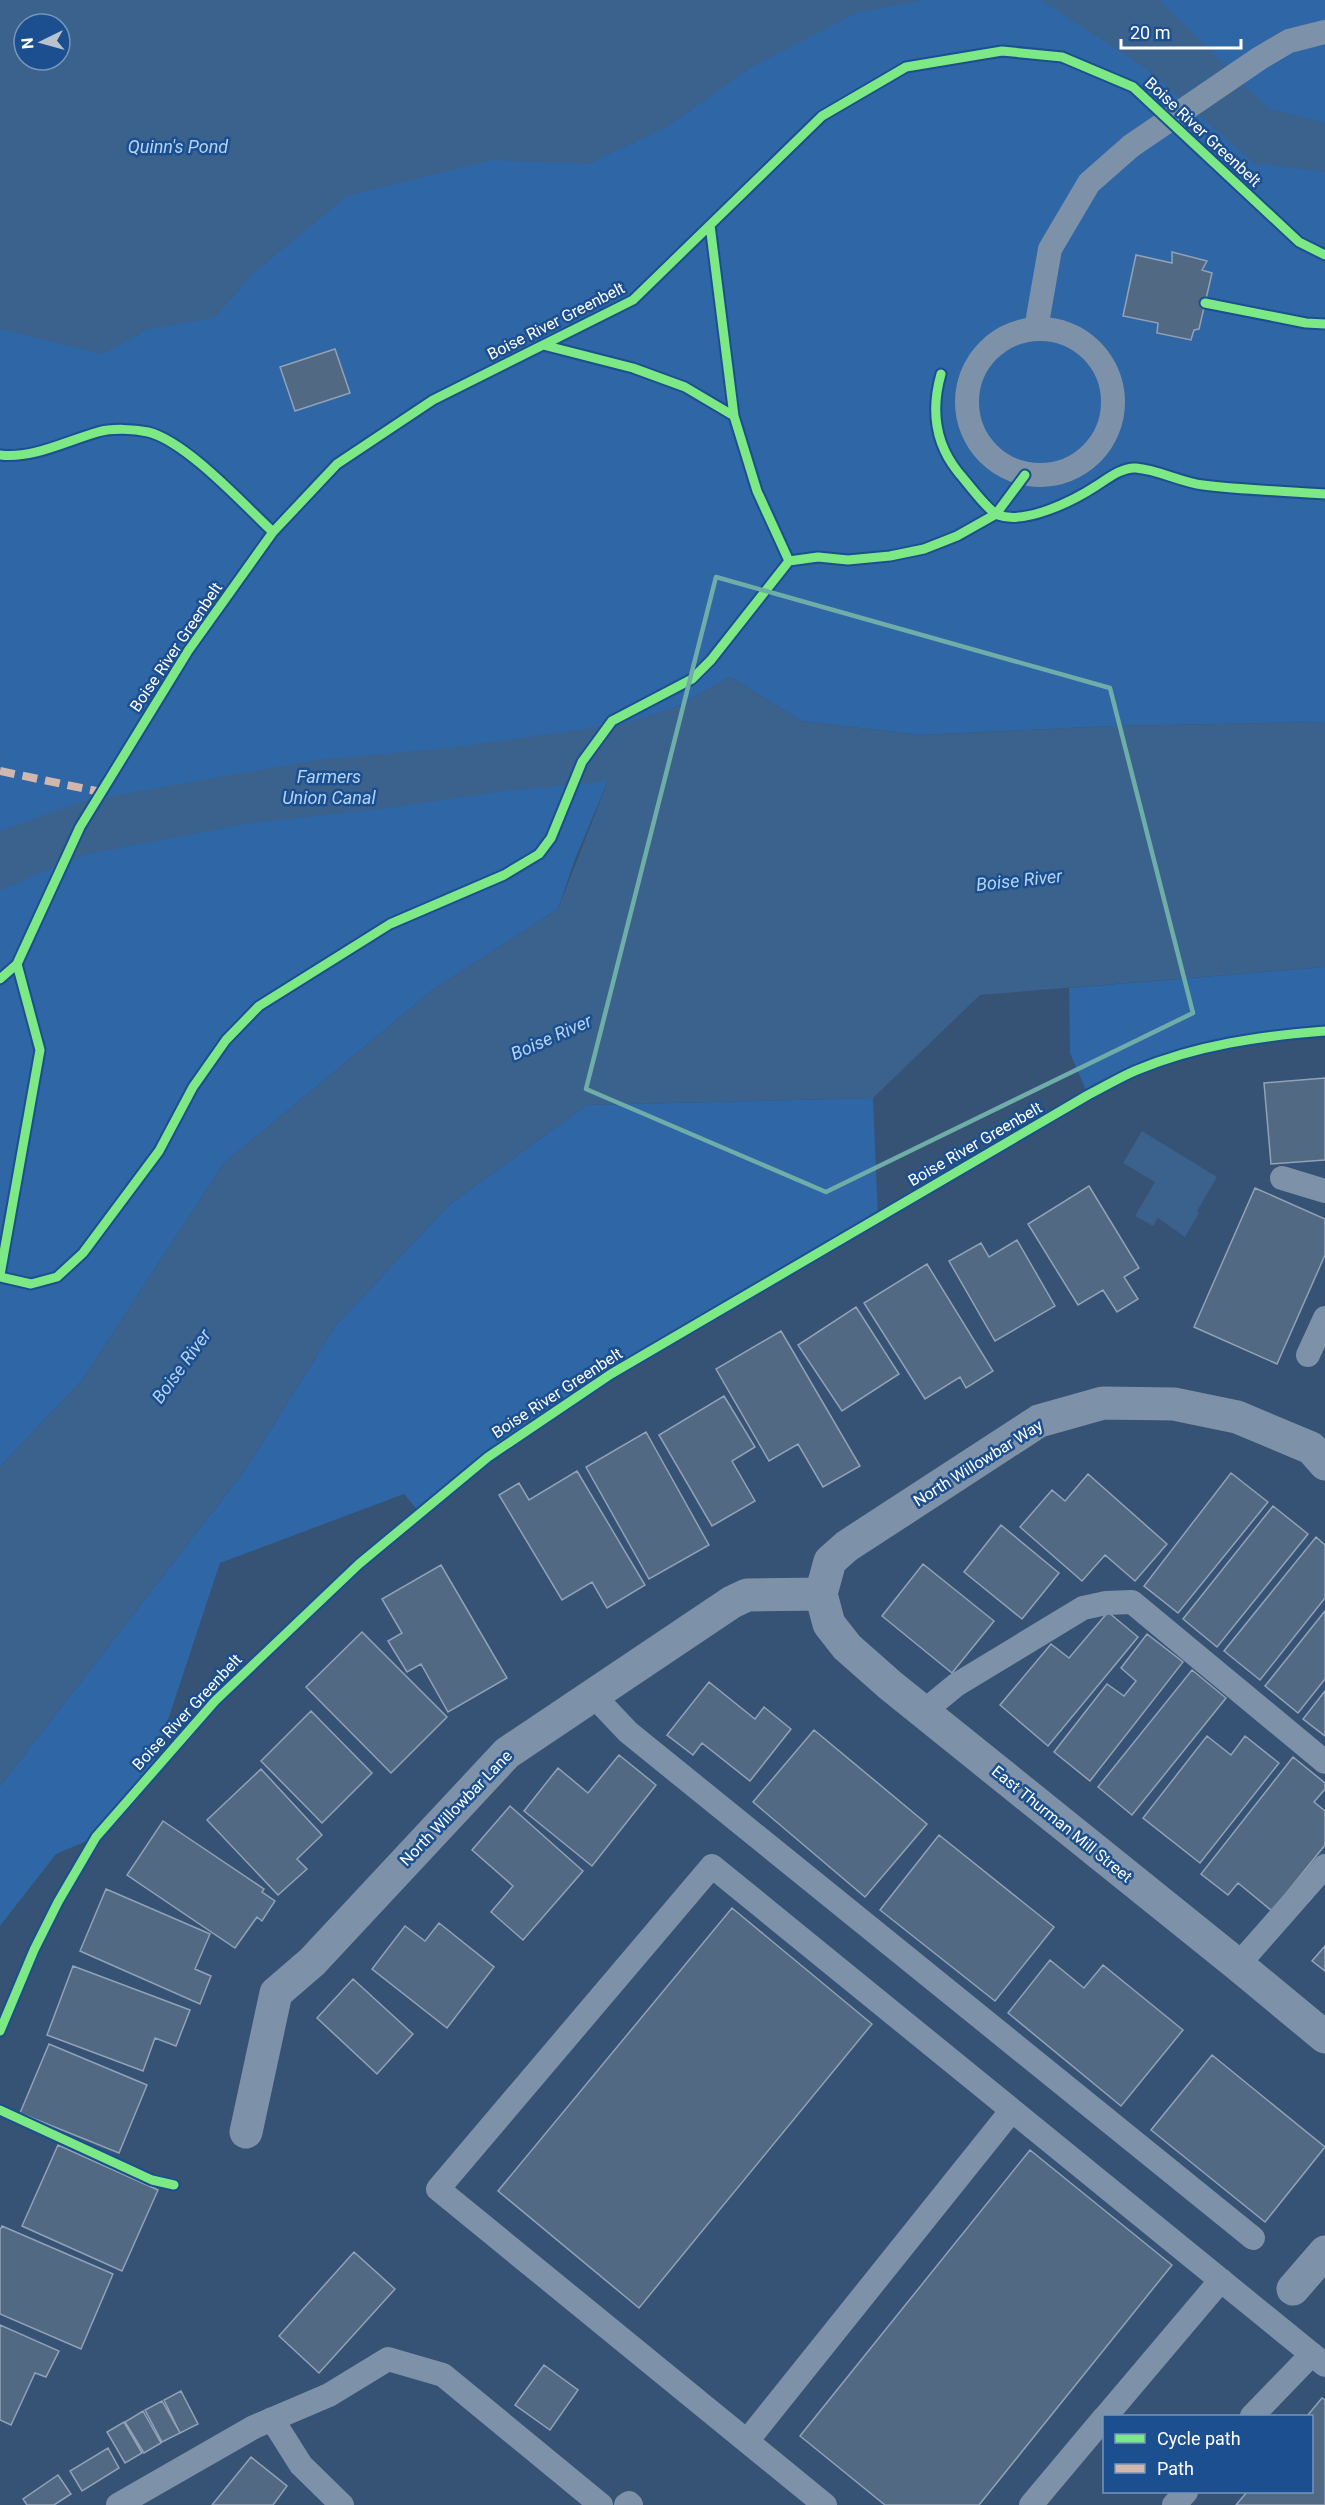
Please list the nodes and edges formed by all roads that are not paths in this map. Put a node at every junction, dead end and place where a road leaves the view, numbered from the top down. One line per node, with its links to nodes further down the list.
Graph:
1 (1325, 32): 2 (lane)
2 (1036, 329): 2 (lane)
3 (1282, 1178): 4 (lane)
4 (1325, 1191)
5 (1325, 1318): 6 (lane)
6 (1308, 1354)
7 (1320, 1452): 8 (street, North Willowbar Way)
8 (821, 1594): 9 (street, North Willowbar Lane); 10 (street, East Thurman Mill Street)
9 (593, 1695): 16 (street, North Willowbar Lane); 17 (lane)
10 (922, 1713): 11 (lane); 13 (street, East Thurman Mill Street)
11 (1325, 1762)
12 (1325, 1866): 13 (lane)
13 (1238, 1965): 14 (street, East Thurman Mill Street)
14 (1325, 2037)
15 (1012, 2110): 19 (lane); 26 (lane); 26 (lane)
16 (246, 2132)
17 (1253, 2238)
18 (1325, 2252): 20 (street)
19 (1221, 2280): 21 (lane); 22 (lane)
20 (1293, 2289)
21 (1318, 2359): 23 (lane)
22 (1107, 2415)
23 (1252, 2415)
24 (272, 2419): 28 (lane); 29 (lane); 30 (lane)
25 (1103, 2419): 34 (lane)
26 (747, 2441): 33 (lane)
27 (1185, 2493): 35 (lane)
28 (118, 2505)
29 (342, 2505)
30 (601, 2505)
31 (626, 2505): 32 (lane)
32 (631, 2505)
33 (825, 2505)
34 (1031, 2505)
35 (1174, 2505)

